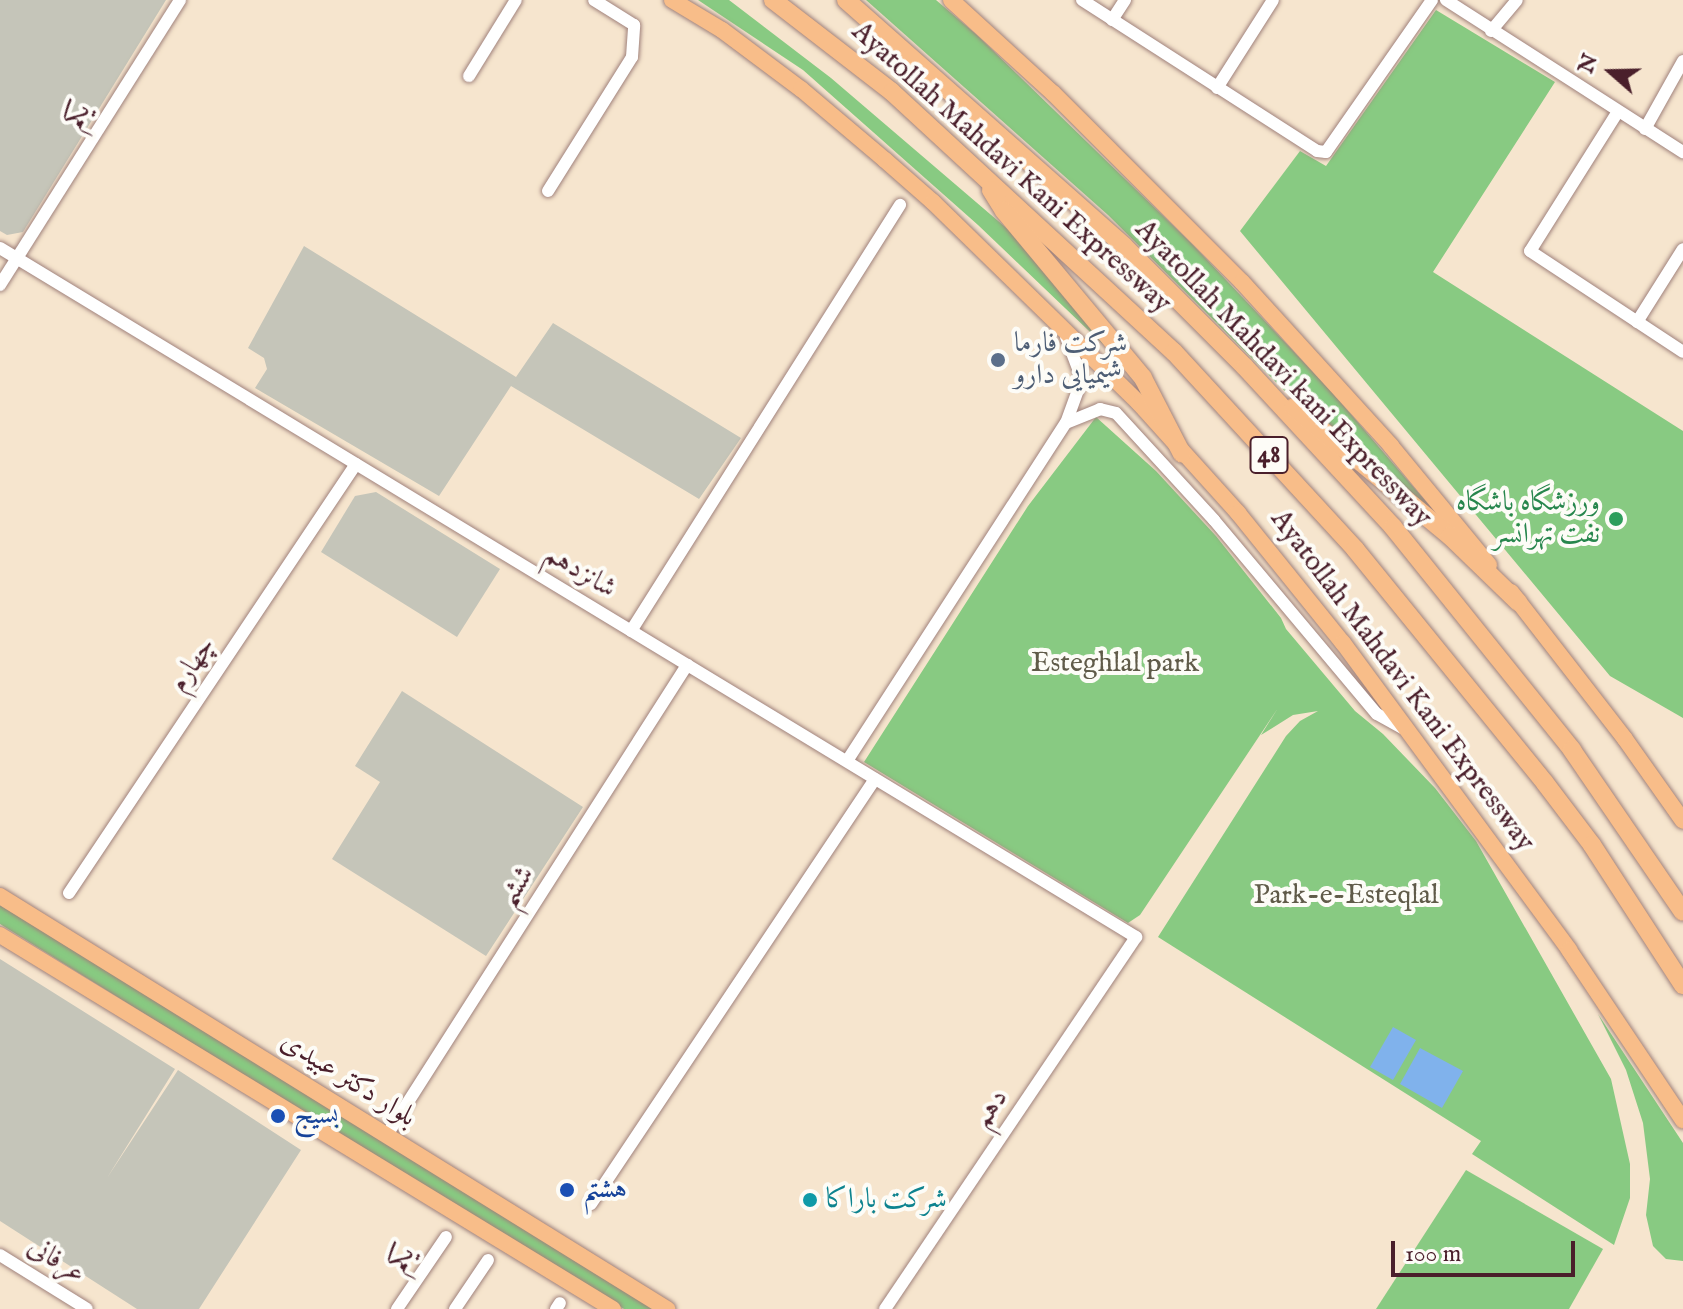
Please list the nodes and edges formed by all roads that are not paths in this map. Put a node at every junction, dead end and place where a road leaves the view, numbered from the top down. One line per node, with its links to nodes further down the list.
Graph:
1 (180, 0): 27 (street, یکم)
2 (516, 0): 17 (street)
3 (594, 0): 23 (street)
4 (672, 0): 30 (main road, Ayatollah Mahdavi Kani Expressway)
5 (773, 0): 22 (highway, Ayatollah Mahdavi Kani Expressway / 48)
6 (846, 0): 32 (highway, Ayatollah Mahdavi kani Expressway / 48)
7 (951, 0): 36 (main road, Ayatollah Mahdavi Kani Expressway)
8 (1082, 0): 14 (street)
9 (1125, 0): 14 (street)
10 (1273, 0): 18 (street)
11 (1432, 0): 18 (street)
12 (1446, 0): 15 (street)
13 (1517, 0): 15 (street)
14 (1112, 20): 18 (street)
15 (1491, 31): 19 (street)
16 (1683, 61): 20 (street)
17 (469, 76)
18 (1217, 88)
19 (1617, 113): 20 (street); 29 (street)
20 (1645, 129): 21 (street)
21 (1683, 152)
22 (979, 170): 34 (highway); 48 (highway, Ayatollah Mahdavi Kani Expressway / 48)
23 (548, 191)
24 (900, 205): 37 (street)
25 (0, 248): 27 (street, شانزدهم)
26 (1683, 249): 29 (street)
27 (17, 259): 28 (street, یکم); 35 (street, شانزدهم)
28 (0, 285)
29 (1637, 322): 31 (street)
30 (1062, 331): 33 (street); 34 (main road, Ayatollah Mahdavi Kani Expressway)
31 (1683, 352)
32 (1245, 367): 36 (highway); 45 (highway, Ayatollah Mahdavi kani Expressway / 48)
33 (1066, 423): 39 (street); 40 (street)
34 (1182, 454): 39 (main road, Ayatollah Mahdavi Kani Expressway)
35 (356, 464): 37 (street, شانزدهم); 43 (street, چهارم)
36 (1518, 602): 42 (main road, Ayatollah Mahdavi Kani Expressway)
37 (631, 631): 38 (street, شانزدهم)
38 (687, 665): 40 (street, شانزدهم); 50 (street, ششم)
39 (1411, 732): 49 (main road, Ayatollah Mahdavi Kani Expressway)
40 (847, 761): 41 (street, شانزدهم)
41 (875, 779): 47 (street, شانزدهم); 51 (street)
42 (1683, 821)
43 (69, 893)
44 (0, 896): 50 (main road, بلوار دکتر عبیدی)
45 (1683, 912)
46 (0, 935): 60 (main road, بلوار دکتر عبیدی)
47 (1136, 937): 62 (street, دهم)
48 (1683, 985)
49 (1683, 1120)
50 (387, 1135): 61 (main road, بلوار دکتر عبیدی)
51 (591, 1204)
52 (446, 1237): 58 (street, یکم)
53 (0, 1255): 57 (street, عرفانی)
54 (488, 1260): 59 (street)
55 (0, 1261): 56 (street, عرفانی)
56 (73, 1309)
57 (87, 1309)
58 (397, 1309)
59 (455, 1309)
60 (613, 1309)
61 (667, 1309)
62 (885, 1309)

